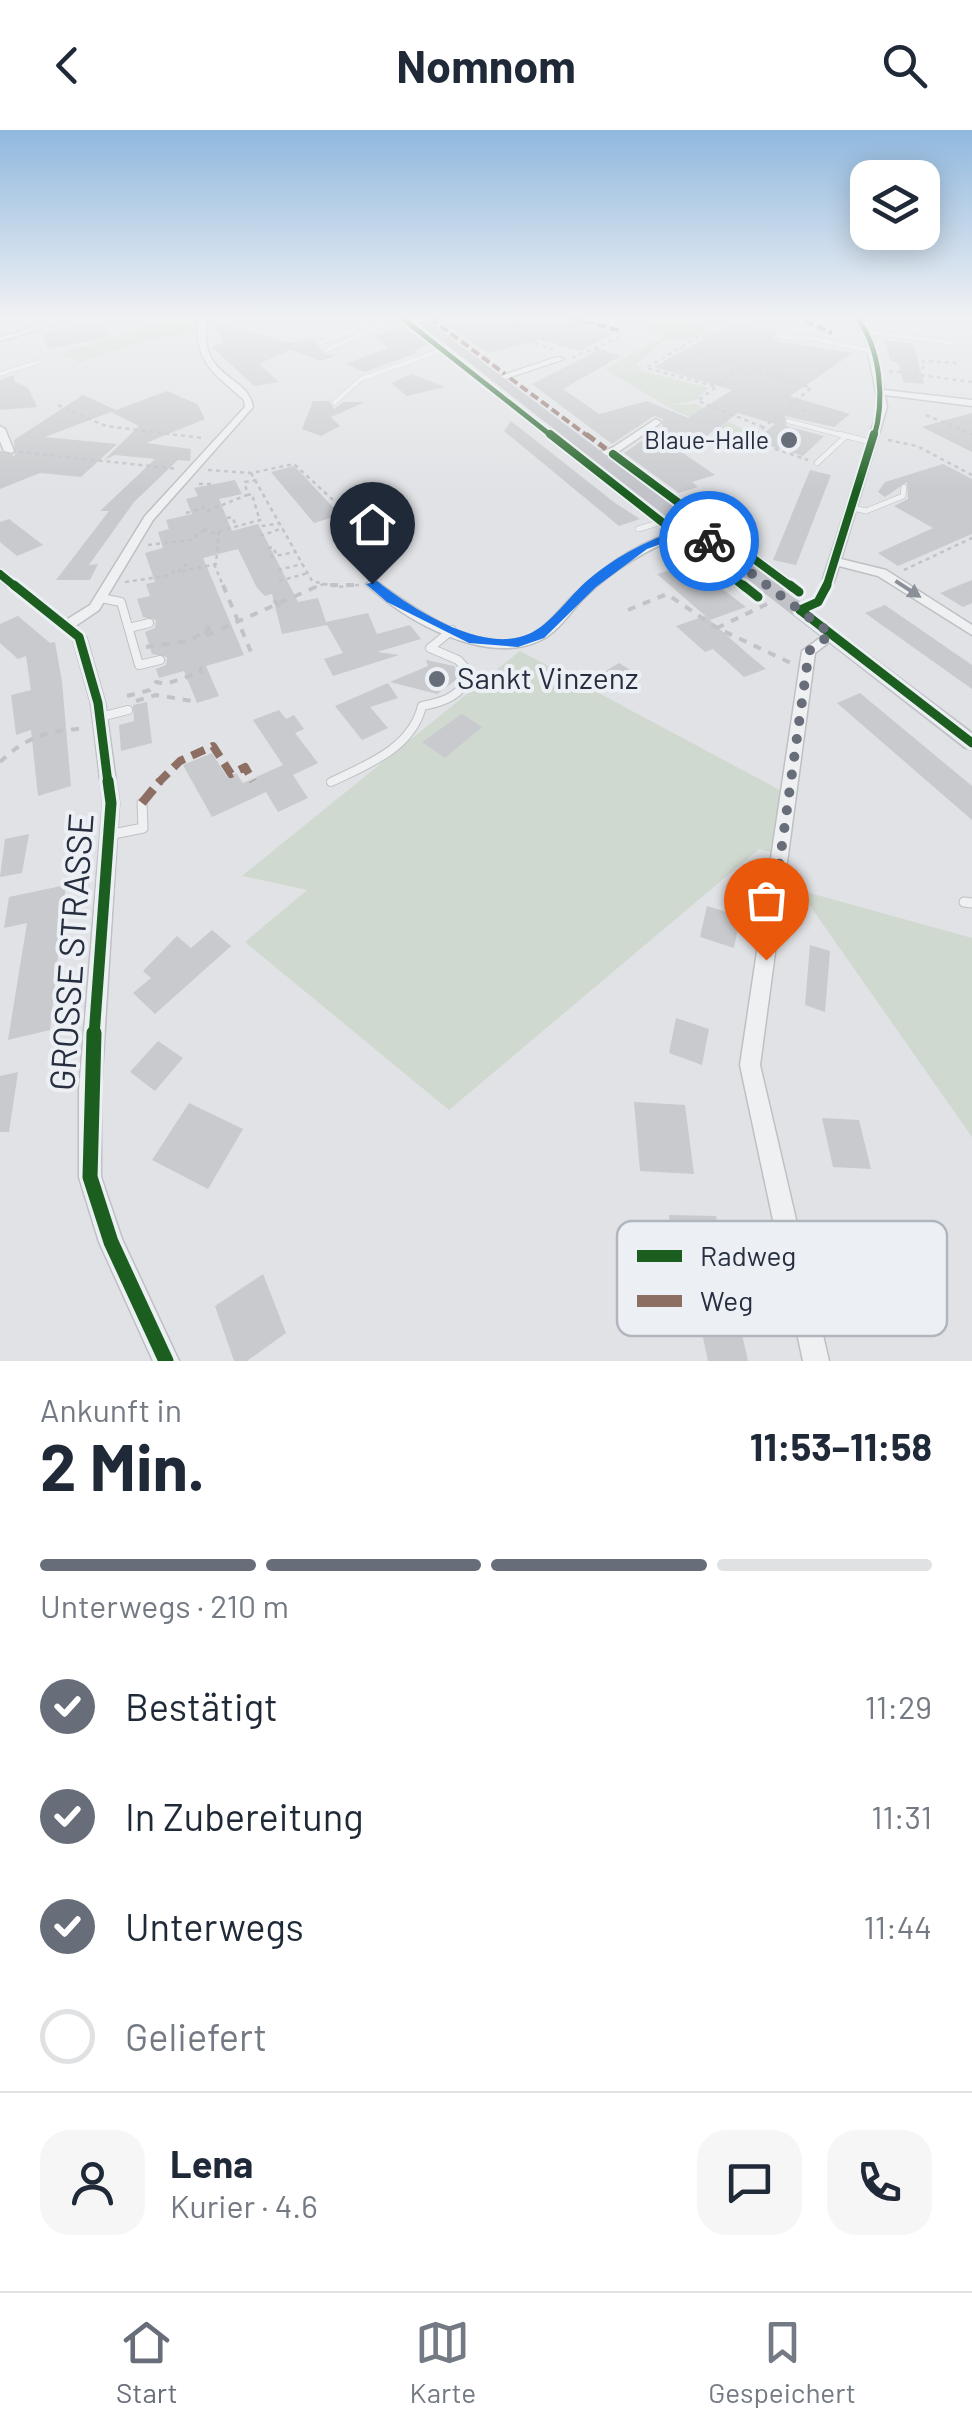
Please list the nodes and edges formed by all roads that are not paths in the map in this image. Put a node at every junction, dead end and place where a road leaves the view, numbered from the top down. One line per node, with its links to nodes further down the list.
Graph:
1 (223, 375): 26 (street)
2 (372, 375): 8 (lane)
3 (493, 375): 6 (main road)
4 (503, 375): 6 (street)
5 (876, 375): 7 (street)
6 (496, 378): 16 (main road)
7 (879, 392): 9 (street); 14 (street)
8 (334, 403)
9 (972, 403)
10 (788, 421): 13 (lane)
11 (656, 422): 16 (street)
12 (0, 429): 15 (street)
13 (845, 438): 14 (lane); 17 (lane)
14 (874, 443): 19 (street)
15 (9, 450)
16 (596, 455): 20 (main road)
17 (817, 463)
18 (904, 487): 19 (lane)
19 (852, 508): 23 (street)
20 (678, 518): 21 (main road); 22 (lane)
21 (693, 528): 27 (main road); 31 (street)
22 (638, 530)
23 (837, 562): 27 (street); 32 (street, one-way to 32)
24 (0, 574): 29 (street, GROSSE STRASSE)
25 (372, 584): 31 (street)
26 (101, 598): 29 (street); 30 (lane)
27 (800, 610): 33 (main road)
28 (149, 623): 30 (lane)
29 (68, 625): 36 (street, GROSSE STRASSE)
30 (129, 628): 34 (lane)
31 (452, 630): 38 (lane)
32 (972, 631)
33 (831, 634): 37 (main road); 41 (street)
34 (160, 660)
35 (126, 711): 36 (lane)
36 (100, 715): 40 (street, GROSSE STRASSE)
37 (972, 742)
38 (330, 782)
39 (142, 803): 40 (lane)
40 (108, 835): 43 (street, GROSSE STRASSE)
41 (785, 1221)
42 (810, 1336): 44 (street)
43 (166, 1361)
44 (816, 1361)

